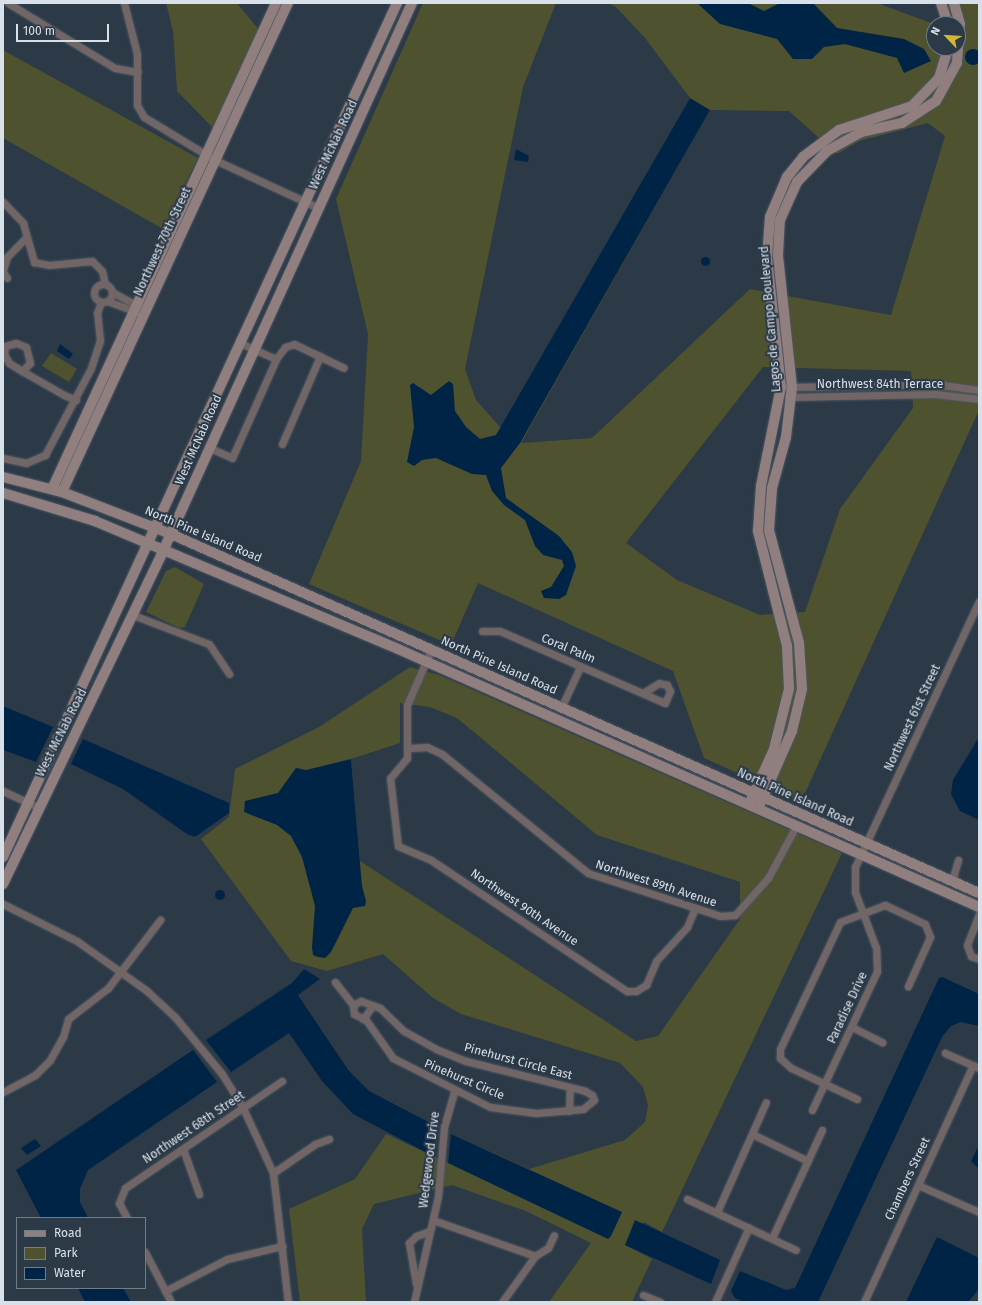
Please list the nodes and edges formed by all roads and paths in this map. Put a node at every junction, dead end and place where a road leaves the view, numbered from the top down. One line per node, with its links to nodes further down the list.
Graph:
1 (8, 3): 11 (street)
2 (124, 3): 11 (street)
3 (276, 3): 12 (main road, Northwest 70th Street)
4 (288, 3): 12 (main road, Northwest 70th Street)
5 (397, 3): 14 (main road, West McNab Road)
6 (412, 3): 15 (main road, West McNab Road)
7 (940, 3): 9 (main road)
8 (954, 3): 33 (main road, Lagos de Campo Boulevard)
9 (945, 16)
10 (946, 56): 31 (main road, Lagos de Campo Boulevard)
11 (138, 72): 12 (street)
12 (211, 157): 14 (street); 17 (main road, Northwest 70th Street); 18 (main road, Northwest 70th Street)
13 (3, 202): 16 (street)
14 (306, 202): 15 (street); 25 (main road, West McNab Road)
15 (319, 208): 26 (main road, West McNab Road)
16 (26, 237): 19 (street); 20 (street)
17 (163, 248): 18 (main road); 23 (main road, Northwest 70th Street)
18 (173, 252): 24 (main road, Northwest 70th Street)
19 (4, 273)
20 (104, 284): 21 (street); 22 (street)
21 (112, 292): 22 (street); 23 (street)
22 (104, 301): 23 (street); 36 (street)
23 (135, 308): 24 (street); 37 (main road, Northwest 70th Street)
24 (145, 311): 37 (main road, Northwest 70th Street)
25 (240, 343): 26 (street); 47 (main road, West McNab Road)
26 (253, 349): 28 (street); 41 (main road, West McNab Road)
27 (320, 356): 28 (street); 29 (street); 40 (street)
28 (276, 359): 41 (street)
29 (344, 368)
30 (22, 371): 36 (street)
31 (781, 387): 33 (street, Northwest 84th Terrace); 34 (main road, Lagos de Campo Boulevard)
32 (979, 390): 33 (street, Northwest 84th Terrace)
33 (792, 392): 34 (street, Northwest 84th Terrace); 35 (street, Northwest 84th Terrace); 62 (main road, Lagos de Campo Boulevard)
34 (780, 397): 62 (main road, Lagos de Campo Boulevard)
35 (979, 399)
36 (76, 400): 42 (street)
37 (96, 405): 38 (main road, Northwest 70th Street); 39 (main road, Northwest 70th Street)
38 (74, 440): 39 (main road); 44 (main road, Northwest 70th Street)
39 (84, 444): 45 (main road, Northwest 70th Street)
40 (282, 444)
41 (210, 448): 48 (main road, West McNab Road)
42 (3, 458)
43 (3, 477): 44 (main road, North Pine Island Road)
44 (52, 489): 45 (main road, North Pine Island Road)
45 (62, 492): 47 (main road, North Pine Island Road)
46 (3, 493): 49 (main road, North Pine Island Road)
47 (155, 528): 48 (main road, North Pine Island Road); 49 (main road, West McNab Road)
48 (171, 534): 50 (main road, West McNab Road); 54 (main road, North Pine Island Road)
49 (148, 543): 50 (main road, North Pine Island Road); 63 (main road, West McNab Road)
50 (163, 550): 52 (main road, West McNab Road); 55 (main road, North Pine Island Road)
51 (979, 601): 68 (street, Northwest 61st Street)
52 (133, 615): 57 (street); 65 (main road, West McNab Road)
53 (482, 631): 56 (street, Coral Palm)
54 (431, 650): 55 (street); 59 (main road, North Pine Island Road)
55 (426, 661): 60 (street); 64 (main road, North Pine Island Road)
56 (580, 667): 58 (street, Coral Palm); 59 (street)
57 (229, 674)
58 (643, 694)
59 (561, 708): 62 (main road, North Pine Island Road)
60 (410, 748): 77 (street, Northwest 89th Avenue); 77 (street, Northwest 90th Avenue)
61 (3, 791): 63 (street)
62 (758, 796): 64 (main road, Lagos de Campo Boulevard); 66 (main road, Lagos de Campo Boulevard); 68 (main road, North Pine Island Road)
63 (28, 803): 65 (street); 70 (main road, West McNab Road)
64 (748, 805): 66 (main road, North Pine Island Road)
65 (39, 808): 73 (main road, West McNab Road)
66 (758, 809): 67 (main road, North Pine Island Road)
67 (796, 826): 69 (main road, North Pine Island Road); 77 (street, Northwest 89th Avenue)
68 (867, 843): 69 (street, Paradise Drive); 72 (main road, North Pine Island Road)
69 (861, 854): 76 (main road, North Pine Island Road); 78 (street, Paradise Drive)
70 (3, 857)
71 (958, 860): 72 (street)
72 (952, 881): 74 (main road, North Pine Island Road)
73 (3, 884)
74 (979, 893)
75 (3, 904): 82 (street)
76 (979, 907)
77 (695, 908)
78 (862, 912): 84 (street); 88 (street, Paradise Drive); 93 (street)
79 (979, 914): 81 (street)
80 (160, 920): 82 (street)
81 (979, 959)
82 (122, 971): 96 (street); 100 (street)
83 (334, 982): 85 (street)
84 (908, 986)
85 (353, 1005): 86 (street); 87 (street, Pinehurst Circle)
86 (373, 1005): 87 (street); 94 (street, Pinehurst Circle East)
87 (363, 1019): 95 (street, Pinehurst Circle)
88 (852, 1027): 89 (street); 93 (street, Paradise Drive)
89 (882, 1042)
90 (945, 1053): 91 (street)
91 (976, 1067): 109 (street, Chambers Street)
92 (282, 1081): 100 (street, Northwest 68th Street)
93 (825, 1083): 97 (street); 101 (street, Paradise Drive)
94 (570, 1088): 98 (street, Pinehurst Circle East); 102 (street)
95 (454, 1091): 102 (street, Pinehurst Circle); 115 (street, Wedgewood Drive)
96 (3, 1092)
97 (857, 1099)
98 (594, 1100): 102 (street, Pinehurst Circle)
99 (766, 1102): 104 (street)
100 (243, 1108): 106 (street, Northwest 68th Street); 108 (street)
101 (812, 1110)
102 (569, 1111)
103 (822, 1130): 107 (street)
104 (752, 1134): 107 (street); 112 (street)
105 (329, 1139): 108 (street)
106 (183, 1149): 110 (street); 114 (street, Northwest 68th Street)
107 (808, 1161): 119 (street)
108 (273, 1173): 120 (street)
109 (918, 1185): 113 (street); 133 (street, Chambers Street)
110 (199, 1194)
111 (687, 1199): 112 (street)
112 (717, 1212): 116 (street)
113 (979, 1212)
114 (126, 1217)
115 (433, 1220): 117 (street, Wedgewood Drive); 123 (street)
116 (749, 1227): 119 (street); 132 (street)
117 (430, 1231): 124 (street, Wedgewood Drive); 124 (street)
118 (554, 1235): 123 (street)
119 (772, 1238): 121 (street)
120 (282, 1246): 125 (street); 128 (street)
121 (796, 1250)
122 (146, 1254): 125 (street)
123 (535, 1256): 130 (street)
124 (416, 1286): 129 (street, Wedgewood Drive)
125 (165, 1291): 127 (street)
126 (643, 1295): 131 (street)
127 (171, 1302)
128 (288, 1302)
129 (414, 1302)
130 (502, 1302)
131 (660, 1302)
132 (715, 1302)
133 (864, 1302)

